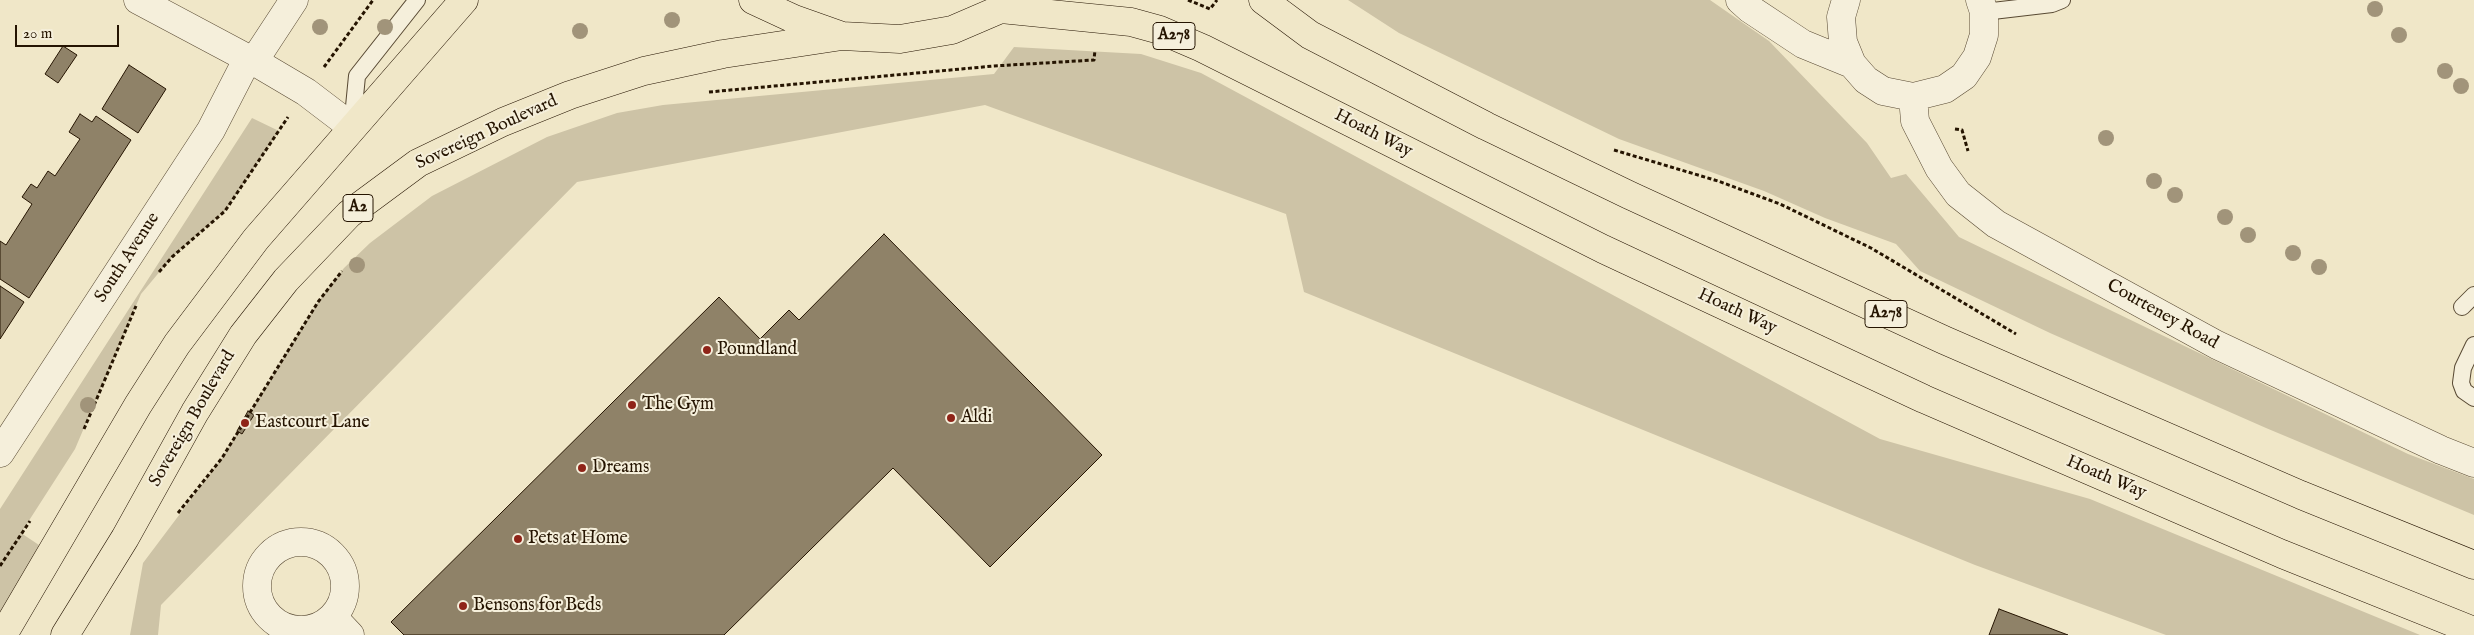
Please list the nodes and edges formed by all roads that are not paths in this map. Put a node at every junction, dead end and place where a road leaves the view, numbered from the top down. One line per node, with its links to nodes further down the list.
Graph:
1 (138, 0): 13 (street)
2 (294, 0): 13 (street, South Avenue)
3 (417, 0): 16 (lane)
4 (464, 0): 16 (main road)
5 (753, 0): 12 (main road)
6 (1263, 0): 23 (main road, A278)
7 (1740, 0): 14 (street)
8 (1846, 0): 14 (street)
9 (2062, 0): 11 (lane)
10 (1007, 5): 12 (main road); 24 (main road, Hoath Way / A278)
11 (1982, 6): 15 (street)
12 (842, 36): 26 (main road, Sovereign Boulevard / A2)
13 (251, 60): 16 (street); 21 (street, South Avenue)
14 (1852, 64): 15 (street)
15 (1913, 97): 22 (street, Courteney Road)
16 (352, 127): 25 (main road)
17 (2474, 295): 18 (lane)
18 (2462, 307)
19 (2474, 345): 20 (lane)
20 (2474, 398)
21 (0, 453)
22 (2474, 463)
23 (2474, 565)
24 (2474, 631)
25 (3, 635)
26 (65, 635)

